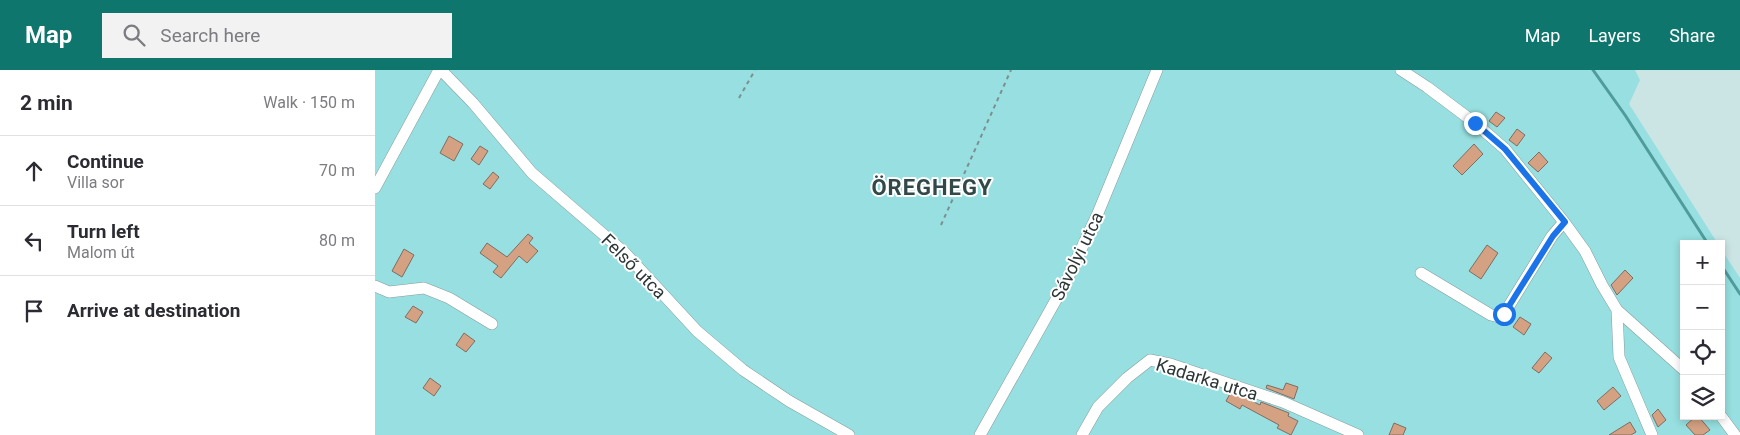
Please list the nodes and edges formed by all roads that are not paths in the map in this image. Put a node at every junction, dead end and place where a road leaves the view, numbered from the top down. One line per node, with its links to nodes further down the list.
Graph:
1 (440, 70): 4 (street); 12 (street, Felső utca)
2 (1157, 70): 13 (street, Sávolyi utca)
3 (1401, 70): 5 (street)
4 (375, 188)
5 (1565, 222): 6 (street); 8 (street)
6 (1421, 274)
7 (375, 286): 9 (street)
8 (1617, 310): 10 (street); 16 (street)
9 (492, 324)
10 (1680, 366)
11 (1724, 420): 17 (street)
12 (849, 435)
13 (980, 435)
14 (1082, 435): 15 (street, Kadarka utca)
15 (1358, 435)
16 (1652, 435)
17 (1735, 435)

